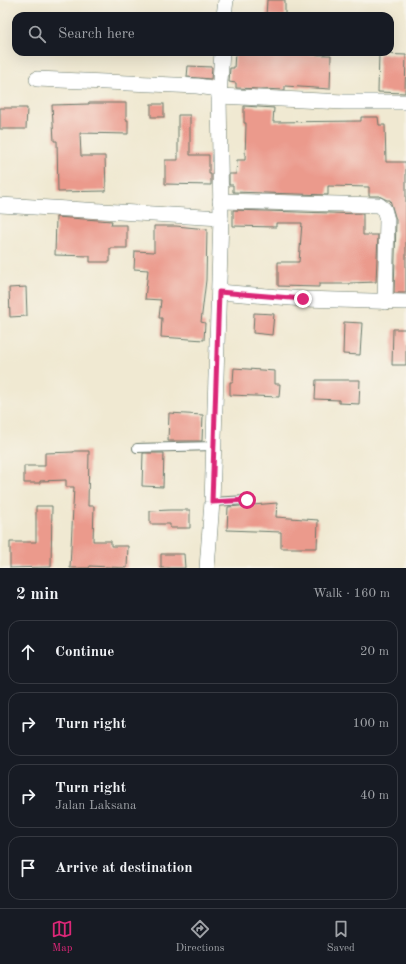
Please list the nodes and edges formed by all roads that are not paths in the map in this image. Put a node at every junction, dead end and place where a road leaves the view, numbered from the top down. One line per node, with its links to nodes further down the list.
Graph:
1 (226, 0): 2 (street)
2 (224, 12)
3 (222, 56): 5 (street)
4 (37, 79): 5 (street)
5 (219, 93): 6 (street); 7 (street)
6 (406, 102)
7 (220, 201): 9 (street); 11 (street)
8 (0, 205): 9 (street)
9 (221, 218): 10 (street)
10 (219, 292): 11 (street); 13 (street)
11 (385, 302): 12 (street)
12 (406, 302)
13 (214, 446): 14 (lane); 16 (street)
14 (137, 448)
15 (247, 500): 16 (lane)
16 (212, 502): 17 (street)
17 (207, 568)

